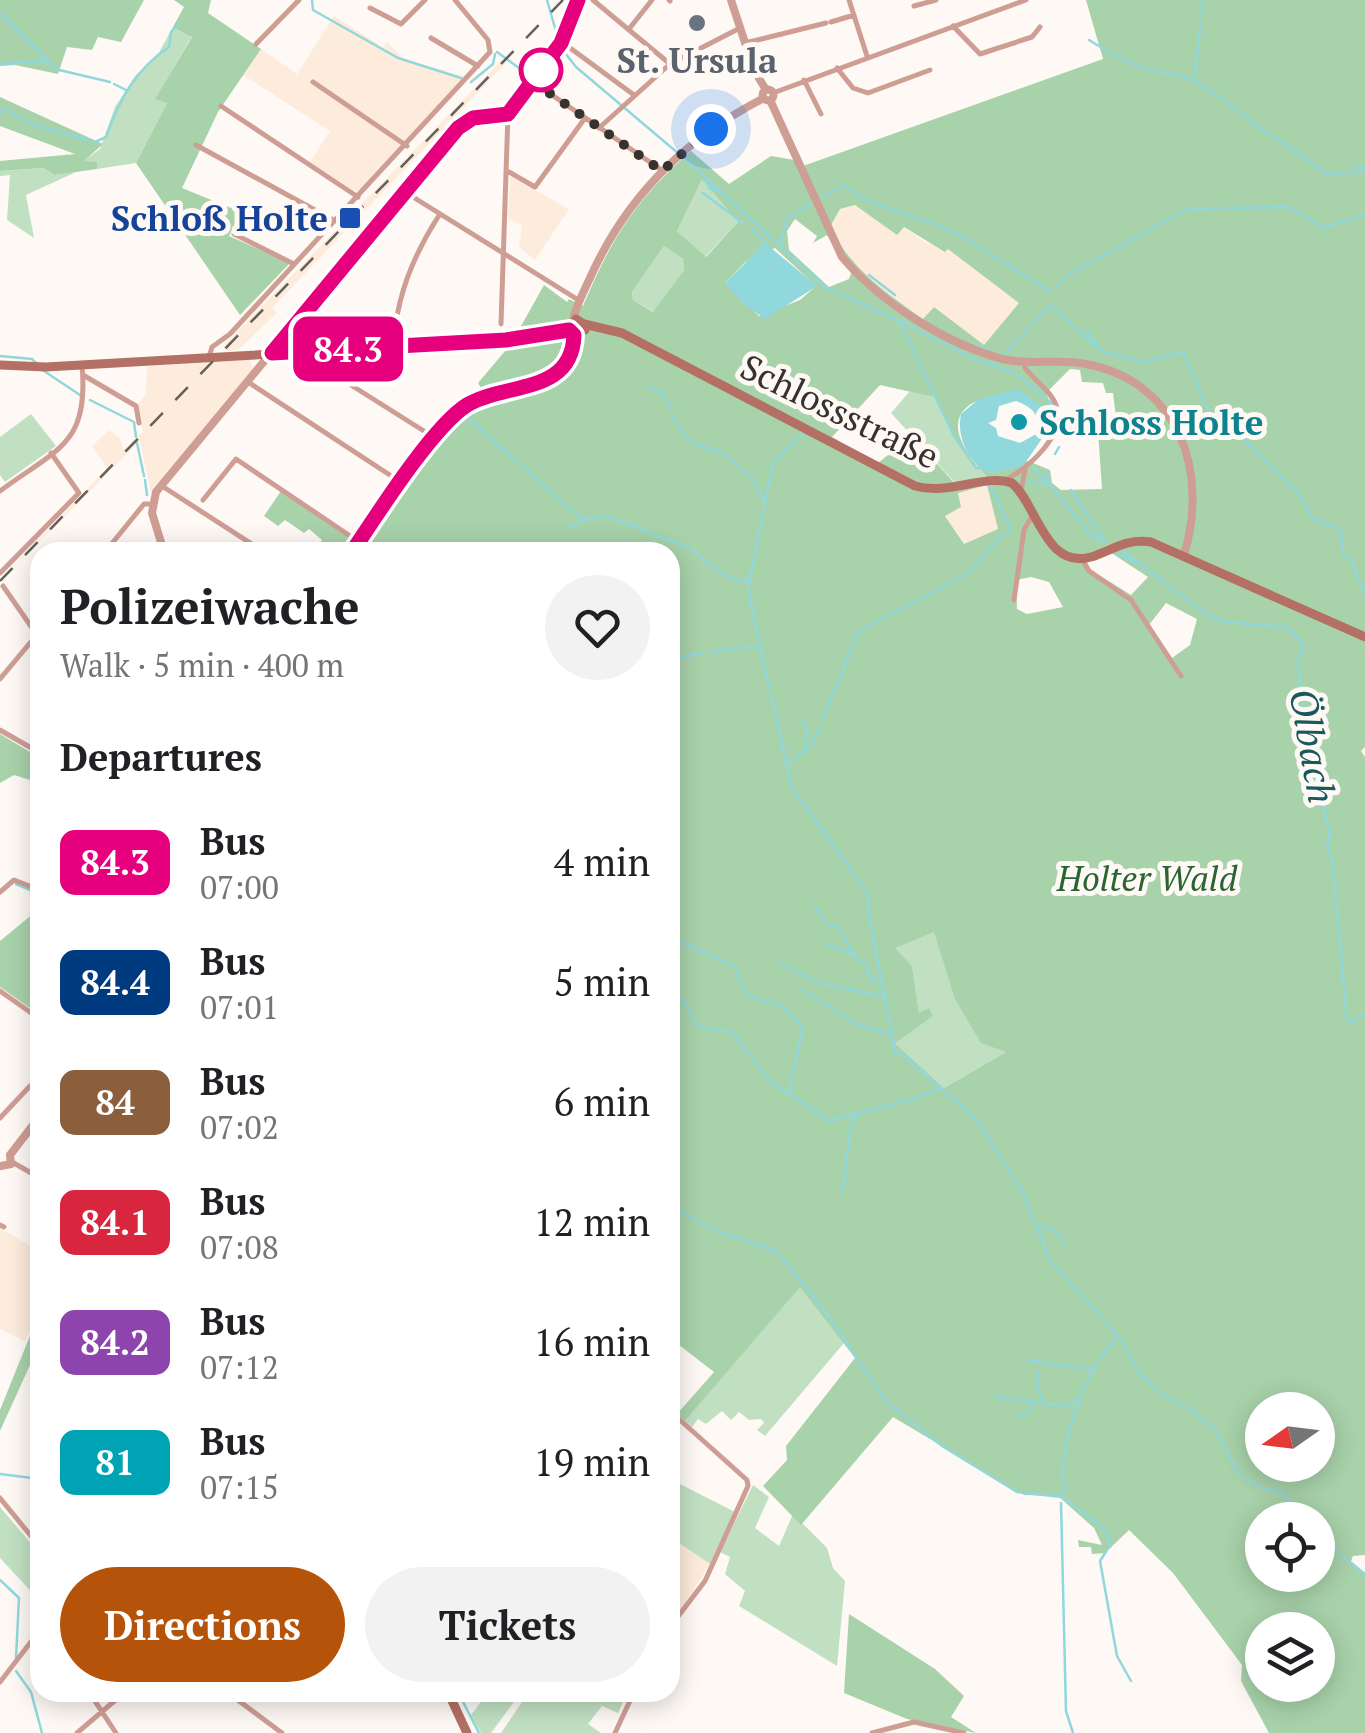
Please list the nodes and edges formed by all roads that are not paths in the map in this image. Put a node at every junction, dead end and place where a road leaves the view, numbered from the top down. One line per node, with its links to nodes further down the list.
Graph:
1 (299, 0): 22 (street)
2 (425, 0): 14 (street)
3 (455, 0): 26 (street)
4 (578, 0): 23 (street)
5 (593, 0): 12 (street)
6 (652, 0): 19 (street)
7 (732, 0): 18 (street)
8 (849, 0): 15 (street)
9 (936, 0): 13 (street)
10 (1026, 0): 11 (street)
11 (1015, 2): 16 (street)
12 (602, 3): 19 (street)
13 (914, 6)
14 (370, 8)
15 (854, 15): 21 (street); 24 (street)
16 (953, 26): 17 (street); 24 (street)
17 (1040, 27)
18 (740, 28): 21 (street); 25 (street)
19 (629, 30): 25 (street)
20 (431, 38): 26 (street)
21 (746, 43): 33 (street)
22 (256, 44)
23 (560, 45): 30 (street); 32 (street)
24 (867, 56): 27 (street)
25 (670, 64): 32 (street)
26 (478, 66): 40 (street)
27 (837, 68): 28 (street); 29 (street)
28 (930, 70)
29 (804, 80): 33 (street); 36 (street)
30 (532, 81): 35 (street); 37 (street)
31 (312, 82): 40 (street)
32 (634, 95): 38 (street)
33 (768, 95): 41 (street); 58 (street)
34 (221, 106): 44 (street)
35 (508, 114): 42 (street); 43 (street)
36 (822, 114)
37 (585, 118): 38 (street); 42 (street)
38 (599, 128): 41 (street)
39 (196, 145): 46 (street)
40 (407, 146): 44 (street)
41 (662, 171): 50 (street)
42 (509, 172): 48 (street)
43 (405, 192): 45 (street); 55 (street)
44 (358, 196): 46 (street)
45 (438, 216): 48 (street); 53 (street)
46 (335, 221): 49 (street)
47 (234, 234): 49 (street)
48 (505, 256): 50 (street); 51 (street)
49 (294, 264): 57 (street)
50 (579, 303): 52 (street)
51 (501, 324)
52 (576, 327): 53 (main road, Schlossstraße); 64 (main road); 67 (main road, Schlossstraße)
53 (394, 347): 54 (main road, Schlossstraße)
54 (314, 351): 55 (main road, Schlossstraße); 64 (street)
55 (272, 353): 56 (main road, Schlossstraße); 61 (street)
56 (246, 355): 57 (main road, Schlossstraße); 61 (street)
57 (209, 357): 60 (main road, Schlossstraße)
58 (1025, 362): 66 (street); 81 (street)
59 (0, 365): 60 (main road, Schlossstraße)
60 (83, 370): 63 (street); 65 (street)
61 (256, 372): 62 (street)
62 (248, 382): 68 (street); 69 (street)
63 (140, 423)
64 (434, 438): 68 (main road)
65 (51, 453): 70 (street); 76 (street)
66 (1024, 470): 67 (street); 71 (street)
67 (1005, 480): 71 (main road)
68 (402, 483): 80 (main road)
69 (162, 486): 73 (street); 79 (street)
70 (0, 491)
71 (1020, 492): 74 (main road)
72 (203, 500): 80 (street)
73 (152, 504): 77 (street); 78 (street)
74 (1032, 516): 82 (main road); 85 (street)
75 (30, 542): 83 (street)
76 (30, 542)
77 (113, 542)
78 (162, 542)
79 (249, 542)
80 (359, 542)
81 (1184, 554): 82 (main road); 87 (main road)
82 (1082, 558): 89 (street)
83 (0, 573)
84 (3, 586): 86 (street)
85 (1014, 600)
86 (30, 622)
87 (1365, 638)
88 (30, 643): 90 (street)
89 (1181, 676)
90 (0, 679)
91 (0, 730): 92 (street)
92 (30, 747)
93 (30, 886): 94 (street)
94 (0, 892)
95 (0, 991): 96 (street)
96 (30, 1012)
97 (30, 1086): 98 (street)
98 (0, 1118)
99 (30, 1129): 100 (street)
100 (4, 1162): 101 (street)
101 (30, 1172)
102 (680, 1420): 105 (street)
103 (0, 1498): 104 (street)
104 (30, 1535)
105 (680, 1614)
106 (30, 1643): 107 (street)
107 (0, 1682)
108 (95, 1702): 113 (street)
109 (113, 1702): 113 (street)
110 (240, 1702): 114 (street)
111 (453, 1702): 117 (main road)
112 (629, 1702): 118 (street)
113 (101, 1713): 115 (street); 116 (street)
114 (278, 1732)
115 (77, 1733)
116 (116, 1733)
117 (467, 1733)
118 (615, 1733)
119 (872, 1733): 120 (street)
120 (964, 1733)

